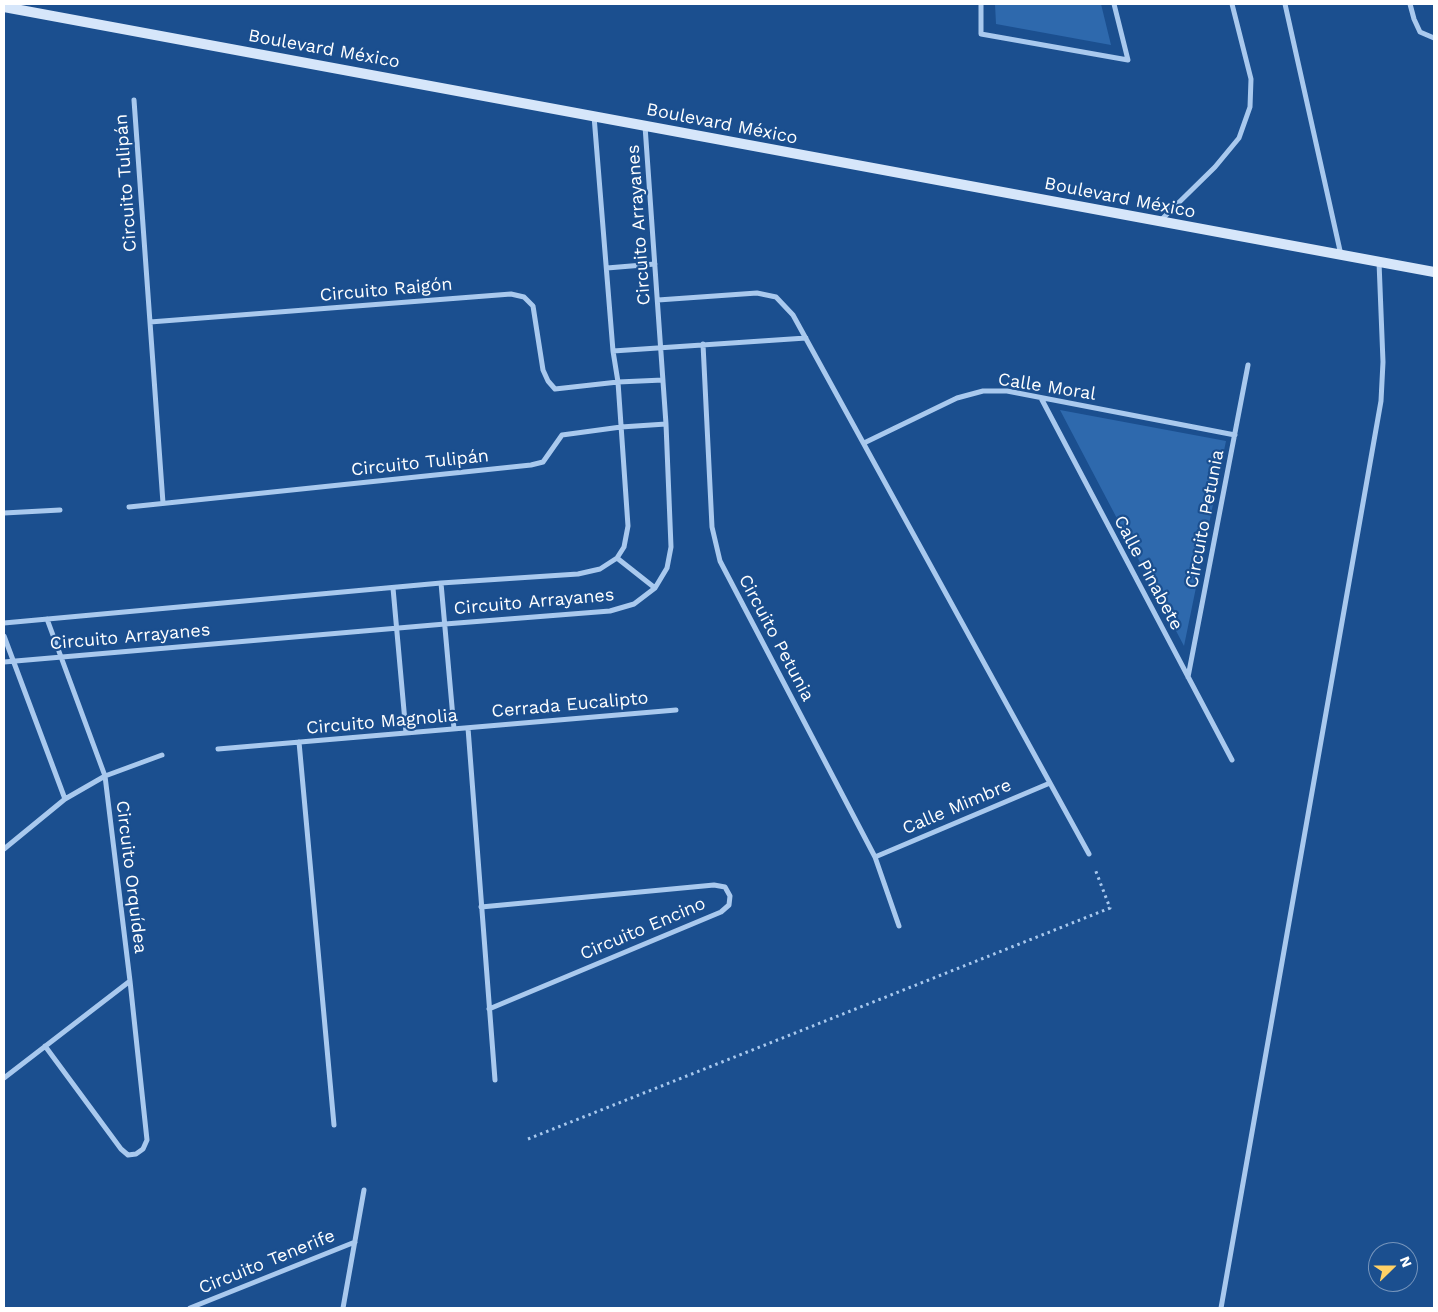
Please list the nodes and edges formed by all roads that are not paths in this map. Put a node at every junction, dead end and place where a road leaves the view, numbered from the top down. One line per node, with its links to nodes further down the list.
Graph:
1 (981, 4): 2 (street)
2 (1114, 4)
3 (1232, 4): 11 (street)
4 (1285, 4): 12 (street)
5 (1410, 4): 7 (street)
6 (4, 7): 9 (main road, Boulevard México)
7 (1434, 38)
8 (134, 100): 18 (street, Circuito Tulipán)
9 (594, 116): 10 (main road, Boulevard México); 15 (street, Circuito Arrayanes)
10 (646, 126): 11 (main road, Boulevard México); 14 (street, Circuito Arrayanes)
11 (1159, 222): 12 (main road, Boulevard México)
12 (1341, 256): 13 (main road, Boulevard México)
13 (1379, 262): 16 (main road, Boulevard México); 74 (street)
14 (655, 264): 15 (street); 17 (street, Circuito Arrayanes)
15 (607, 268): 22 (street, Circuito Arrayanes)
16 (1434, 272)
17 (658, 300): 19 (street); 21 (street, Circuito Arrayanes)
18 (150, 322): 25 (street, Circuito Raigón); 31 (street, Circuito Tulipán)
19 (806, 338): 20 (street); 30 (street)
20 (703, 344): 21 (street); 61 (street, Circuito Petunia)
21 (660, 347): 22 (street); 24 (street, Circuito Arrayanes)
22 (613, 351): 25 (street, Circuito Arrayanes)
23 (1248, 366): 29 (street, Circuito Petunia)
24 (663, 380): 25 (street); 27 (street, Circuito Arrayanes)
25 (618, 382): 28 (street, Circuito Arrayanes)
26 (1041, 398): 29 (street, Calle Moral); 30 (street, Calle Moral); 47 (street, Calle Pinabete)
27 (666, 424): 28 (street, Circuito Tulipán); 38 (street, Circuito Arrayanes)
28 (621, 427): 31 (street, Circuito Tulipán); 35 (street, Circuito Arrayanes)
29 (1235, 436): 47 (street, Circuito Petunia)
30 (864, 443): 57 (street)
31 (163, 503): 32 (street, Circuito Tulipán)
32 (129, 506)
33 (60, 510): 34 (street)
34 (4, 513)
35 (617, 558): 36 (street, Circuito Arrayanes); 38 (street)
36 (441, 583): 37 (street, Circuito Arrayanes); 41 (street)
37 (393, 588): 39 (street, Circuito Arrayanes); 42 (street)
38 (655, 588): 41 (street, Circuito Arrayanes)
39 (46, 619): 40 (street, Circuito Arrayanes); 44 (street, Circuito Orquídea)
40 (4, 623)
41 (445, 624): 42 (street, Circuito Arrayanes); 50 (street)
42 (397, 628): 44 (street, Circuito Arrayanes); 51 (street)
43 (4, 636): 45 (street)
44 (61, 657): 45 (street, Circuito Arrayanes); 56 (street, Circuito Orquídea)
45 (13, 661): 46 (street, Circuito Arrayanes); 58 (street)
46 (4, 662)
47 (1188, 677): 55 (street, Calle Pinabete)
48 (676, 710): 49 (street, Cerrada Eucalipto)
49 (468, 728): 50 (street, Circuito Magnolia); 62 (street, Circuito Magnolia)
50 (454, 729): 51 (street, Circuito Magnolia)
51 (406, 733): 52 (street, Circuito Magnolia)
52 (300, 742): 53 (street); 69 (street, Circuito Magnolia)
53 (218, 749)
54 (162, 755): 56 (street)
55 (1232, 760)
56 (104, 776): 58 (street); 64 (street, Circuito Orquídea)
57 (1050, 783): 60 (street); 61 (street, Calle Mimbre)
58 (65, 799): 59 (street)
59 (4, 849)
60 (1089, 854)
61 (875, 857): 63 (street, Circuito Petunia)
62 (481, 907): 65 (street, Circuito Magnolia); 65 (street, Circuito Encino)
63 (899, 926)
64 (130, 980): 66 (street, Circuito Orquídea); 66 (street, Circuito Orquídea)
65 (489, 1009): 68 (street, Circuito Magnolia)
66 (45, 1046): 67 (street, Circuito Orquídea)
67 (4, 1078)
68 (495, 1080)
69 (334, 1125)
70 (364, 1190): 71 (street)
71 (355, 1242): 72 (street, Circuito Tenerife); 73 (street)
72 (190, 1308)
73 (343, 1308)
74 (1221, 1308)

